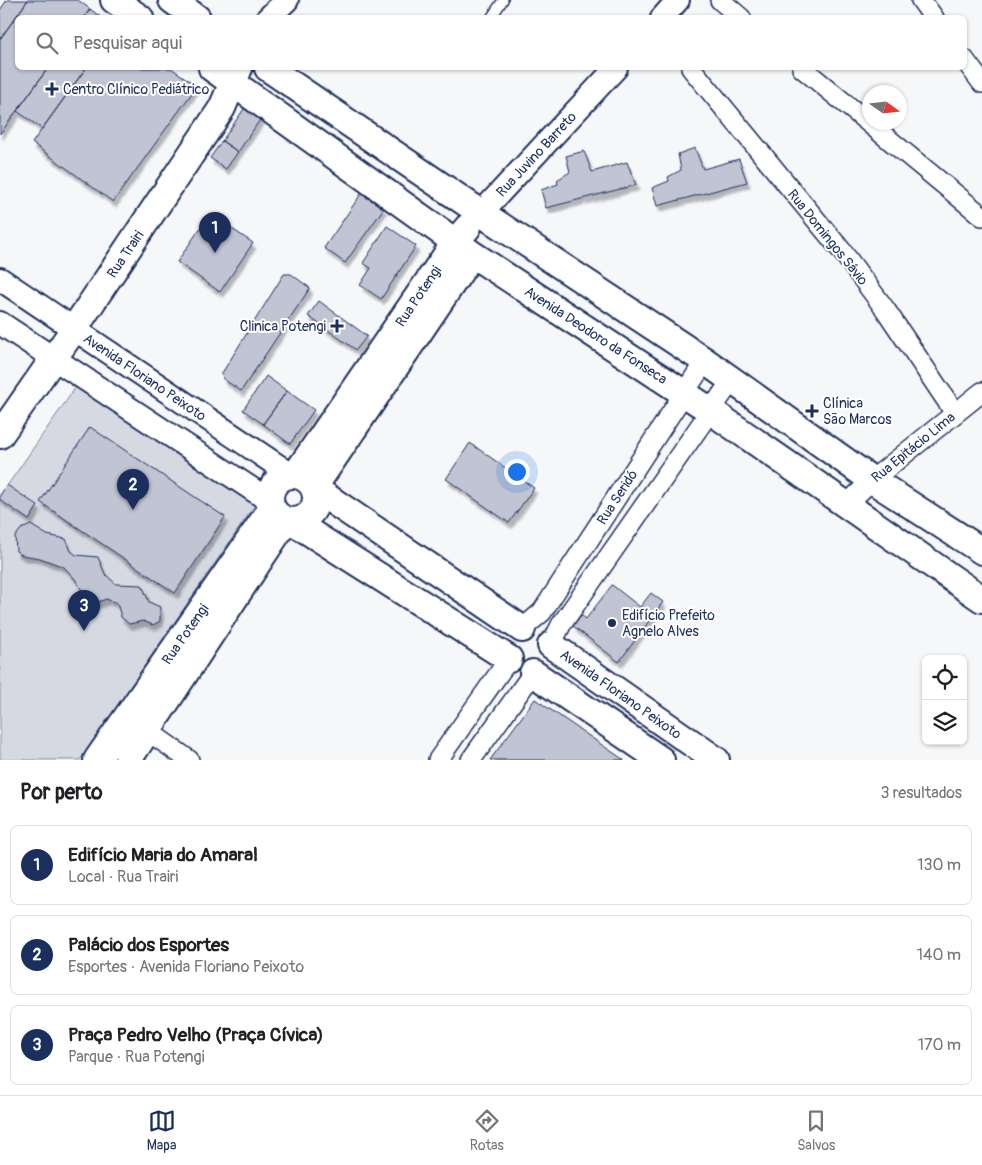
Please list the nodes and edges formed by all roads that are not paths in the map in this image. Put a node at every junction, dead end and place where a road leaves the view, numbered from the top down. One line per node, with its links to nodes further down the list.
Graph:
1 (114, 0): 8 (main road)
2 (172, 0): 9 (main road)
3 (287, 0): 10 (street)
4 (502, 0): 11 (lane)
5 (678, 0): 12 (street)
6 (720, 0): 13 (street)
7 (921, 0): 14 (street)
8 (136, 15)
9 (193, 15)
10 (271, 15)
11 (493, 15)
12 (665, 15)
13 (738, 15)
14 (932, 15)
15 (967, 63): 22 (street)
16 (219, 70): 21 (main road, Avenida Deodoro da Fonseca)
17 (271, 70): 23 (main road)
18 (614, 70): 23 (street, Rua Juvino Barreto)
19 (693, 70): 36 (street, Rua Domingos Sávio)
20 (804, 70): 24 (street)
21 (236, 75): 25 (main road, Avenida Deodoro da Fonseca); 28 (main road, Rua Trairi)
22 (982, 83)
23 (481, 213): 25 (main road, Rua Juvino Barreto); 30 (main road)
24 (982, 216)
25 (464, 247): 33 (main road, Avenida Deodoro da Fonseca); 40 (main road, Rua Potengi)
26 (0, 279): 28 (street, Avenida Floriano Peixoto)
27 (0, 323): 29 (street)
28 (74, 329): 29 (main road, Rua Trairi); 34 (street, Avenida Floriano Peixoto)
29 (53, 360): 37 (main road, Rua Trairi); 38 (street)
30 (706, 361): 31 (main road); 33 (street, Rua Seridó)
31 (732, 380): 35 (street, Rua Seridó); 39 (main road)
32 (982, 392): 36 (street, Rua Epitácio Lima)
33 (684, 393): 35 (main road, Avenida Deodoro da Fonseca); 47 (street, Rua Seridó)
34 (192, 408): 38 (street); 40 (street, Avenida Floriano Peixoto)
35 (711, 411): 41 (main road, Avenida Deodoro da Fonseca); 48 (street, Rua Seridó)
36 (955, 413): 39 (street, Rua Epitácio Lima)
37 (0, 435)
38 (173, 438): 42 (street)
39 (872, 480): 41 (street, Rua Epitácio Lima); 43 (main road)
40 (304, 481): 42 (main road); 42 (main road); 44 (main road, Avenida Floriano Peixoto)
41 (846, 504): 45 (main road, Avenida Deodoro da Fonseca)
42 (280, 513): 46 (main road); 51 (main road, Rua Potengi)
43 (982, 551)
44 (423, 561): 46 (main road); 47 (main road, Avenida Floriano Peixoto)
45 (978, 588)
46 (402, 593): 49 (main road)
47 (522, 629): 48 (main road); 49 (main road)
48 (551, 645): 50 (main road); 58 (main road, Avenida Floriano Peixoto)
49 (509, 659): 50 (main road); 55 (street)
50 (533, 673): 56 (street); 57 (main road)
51 (137, 724): 52 (main road, Rua Potengi); 53 (main road, Rua Potengi); 54 (street)
52 (97, 760)
53 (128, 760)
54 (189, 760)
55 (438, 760)
56 (470, 760)
57 (661, 760)
58 (716, 760)

